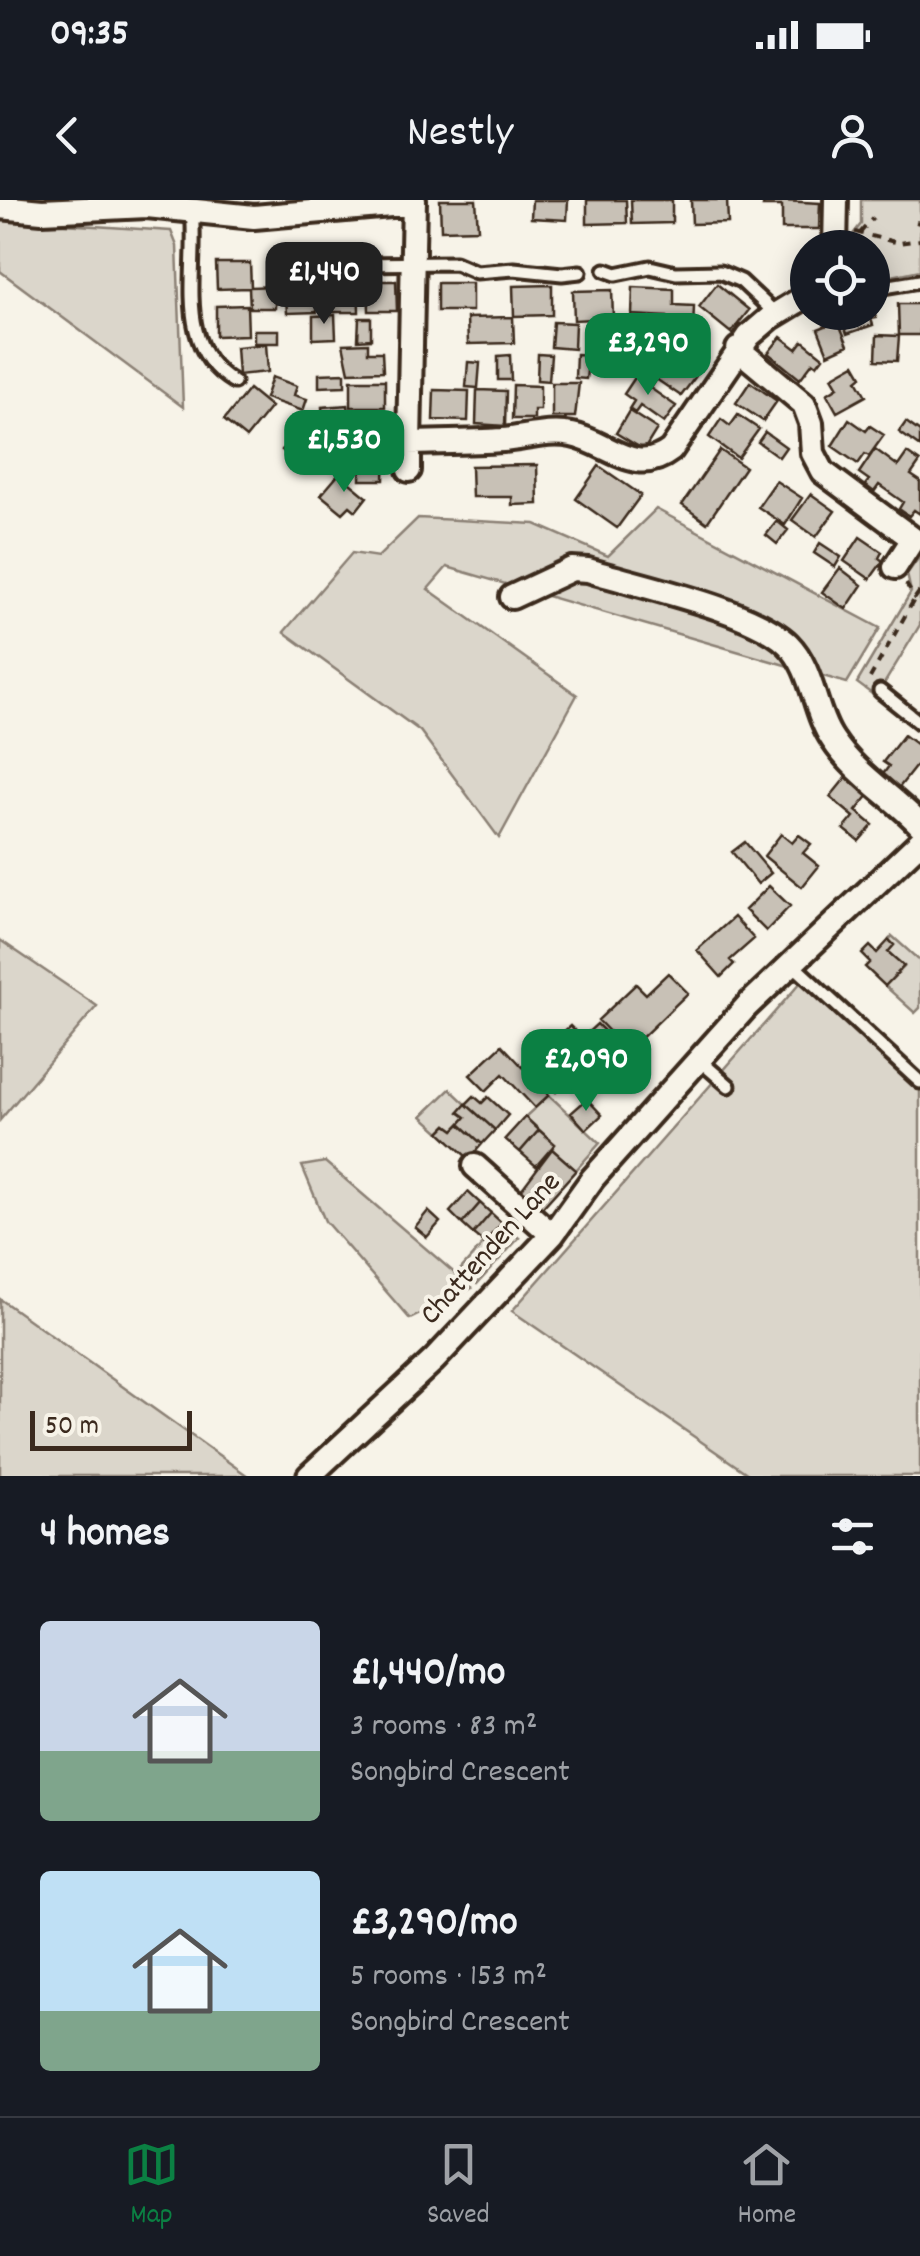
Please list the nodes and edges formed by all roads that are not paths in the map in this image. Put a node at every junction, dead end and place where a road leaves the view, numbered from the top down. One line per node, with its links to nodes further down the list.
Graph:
1 (836, 200): 7 (street)
2 (414, 202): 4 (street); 8 (street)
3 (42, 206): 5 (street); 6 (street)
4 (222, 206): 6 (street)
5 (0, 207)
6 (192, 210): 17 (lane)
7 (836, 230)
8 (414, 264): 10 (lane); 11 (lane); 18 (street)
9 (605, 270): 15 (lane)
10 (324, 272)
11 (580, 272)
12 (920, 281): 13 (lane)
13 (890, 286)
14 (790, 306): 15 (street)
15 (776, 314): 16 (street)
16 (738, 349): 18 (street); 20 (street)
17 (234, 382)
18 (410, 442): 19 (street)
19 (409, 470)
20 (895, 567)
21 (512, 597): 24 (street)
22 (880, 691): 23 (lane)
23 (920, 724)
24 (920, 825)
25 (920, 842): 26 (street, Chattenden Lane)
26 (791, 963): 27 (street, Chattenden Lane); 28 (lane)
27 (698, 1059): 29 (lane); 31 (street, Chattenden Lane)
28 (920, 1082)
29 (728, 1086)
30 (474, 1166): 31 (street)
31 (552, 1235): 32 (street, Chattenden Lane)
32 (310, 1476)

